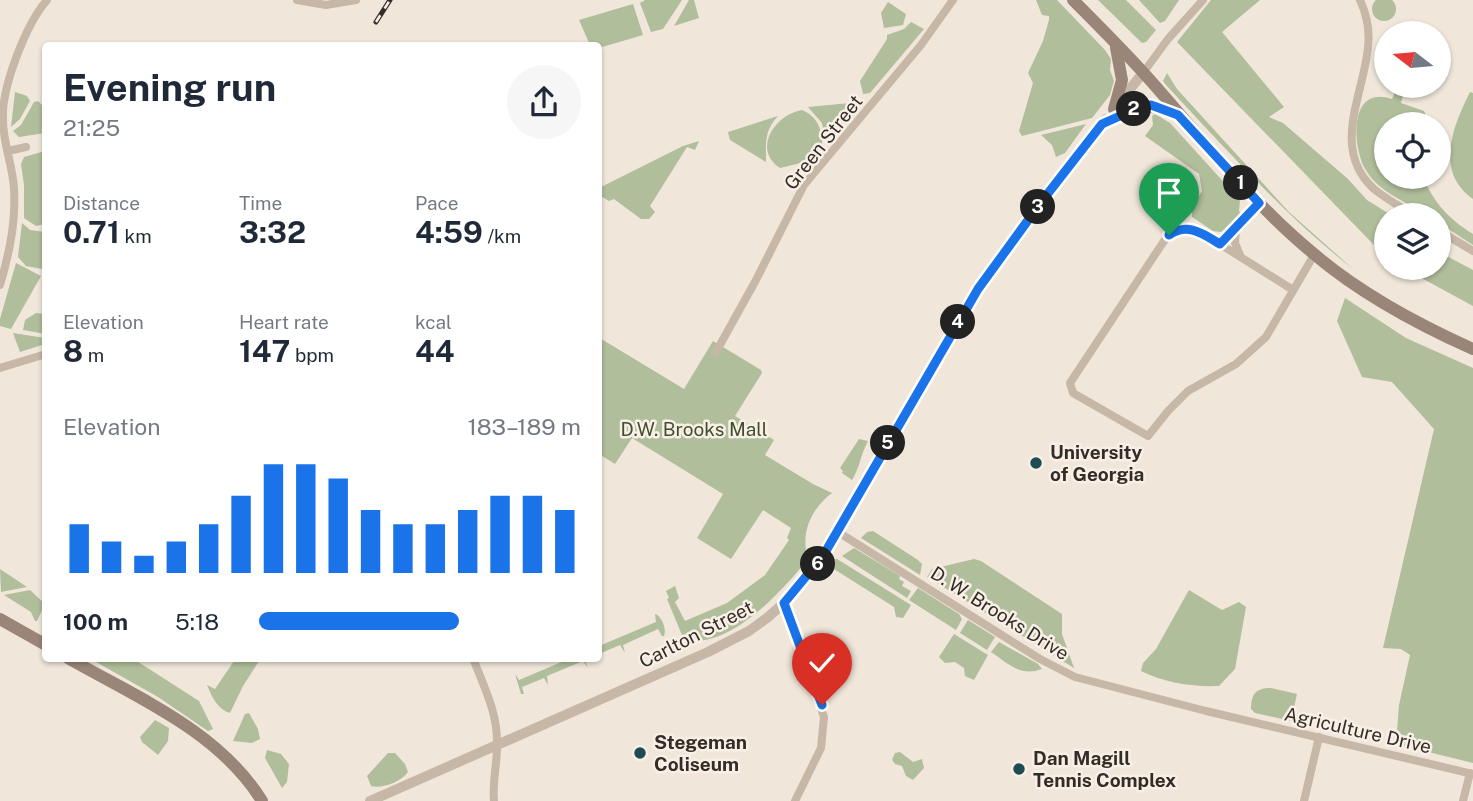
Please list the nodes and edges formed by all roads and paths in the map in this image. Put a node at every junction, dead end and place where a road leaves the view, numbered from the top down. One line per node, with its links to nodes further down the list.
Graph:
1 (47, 0): 14 (street)
2 (297, 0): 3 (street)
3 (356, 0)
4 (953, 0): 26 (street, Green Street)
5 (1073, 0): 8 (main road)
6 (1203, 0): 9 (street, Carlton Street)
7 (1360, 0): 16 (street)
8 (1115, 44): 9 (main road); 10 (main road)
9 (1143, 73): 10 (street, Carlton Street); 11 (main road)
10 (1114, 109): 12 (street, Carlton Street)
11 (1178, 115): 12 (main road); 15 (main road)
12 (1102, 124): 29 (street, Carlton Street)
13 (26, 147): 14 (street)
14 (8, 151): 23 (street)
15 (1259, 203): 17 (street); 21 (main road)
16 (1396, 203)
17 (1236, 227): 19 (street); 22 (street)
18 (1451, 238): 20 (street)
19 (1220, 244): 22 (street); 24 (street)
20 (1473, 251)
21 (1314, 255): 24 (street); 25 (main road)
22 (1242, 258): 24 (street)
23 (0, 285)
24 (1293, 290)
25 (1473, 349)
26 (716, 352)
27 (42, 355): 28 (street)
28 (0, 368)
29 (838, 532): 30 (street, Carlton Street); 35 (street, D. W. Brooks Drive)
30 (784, 603): 37 (street, Carlton Street); 42 (street)
31 (0, 619): 32 (main road)
32 (42, 643)
33 (75, 662): 39 (main road)
34 (474, 662): 37 (street)
35 (1237, 718): 36 (street, Agriculture Drive)
36 (1319, 737): 38 (street, Agriculture Drive); 43 (street)
37 (498, 743): 40 (street, Carlton Street); 41 (street)
38 (1471, 773): 44 (street)
39 (261, 801)
40 (370, 801)
41 (494, 801)
42 (795, 801)
43 (1304, 801)
44 (1463, 801)

